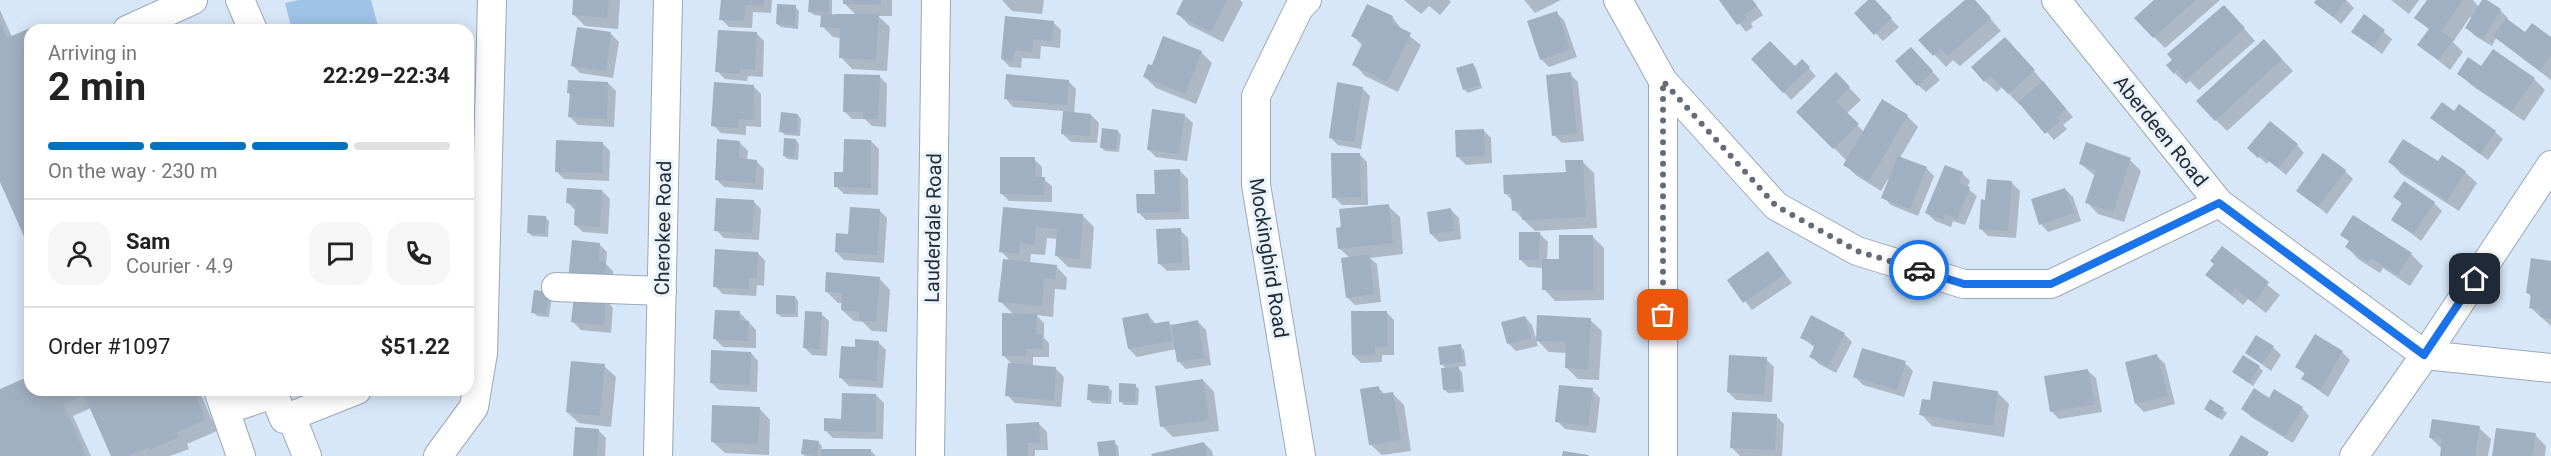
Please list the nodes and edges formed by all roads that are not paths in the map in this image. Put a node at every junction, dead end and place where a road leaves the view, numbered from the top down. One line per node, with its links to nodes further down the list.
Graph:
1 (240, 0): 10 (street)
2 (492, 0): 16 (street)
3 (668, 0): 15 (street, Cherokee Road)
4 (936, 0): 28 (street, Lauderdale Road)
5 (1307, 0): 29 (street, Mockingbird Road)
6 (1618, 0): 11 (street)
7 (2056, 0): 13 (street, Aberdeen Road)
8 (179, 3): 9 (street)
9 (139, 24)
10 (250, 24)
11 (1663, 81): 13 (street); 30 (street)
12 (2551, 165): 17 (street)
13 (2219, 203): 17 (street, Aberdeen Road)
14 (556, 287): 15 (street)
15 (662, 291): 27 (street, Cherokee Road)
16 (476, 354): 26 (street)
17 (2424, 355): 18 (street); 31 (street)
18 (2551, 368)
19 (247, 396): 22 (street)
20 (274, 396): 23 (street)
21 (342, 396): 23 (street)
22 (222, 400): 24 (street)
23 (291, 416): 25 (street)
24 (241, 456)
25 (307, 456)
26 (438, 456)
27 (658, 456)
28 (930, 456)
29 (1301, 456)
30 (1663, 456)
31 (2354, 456)

